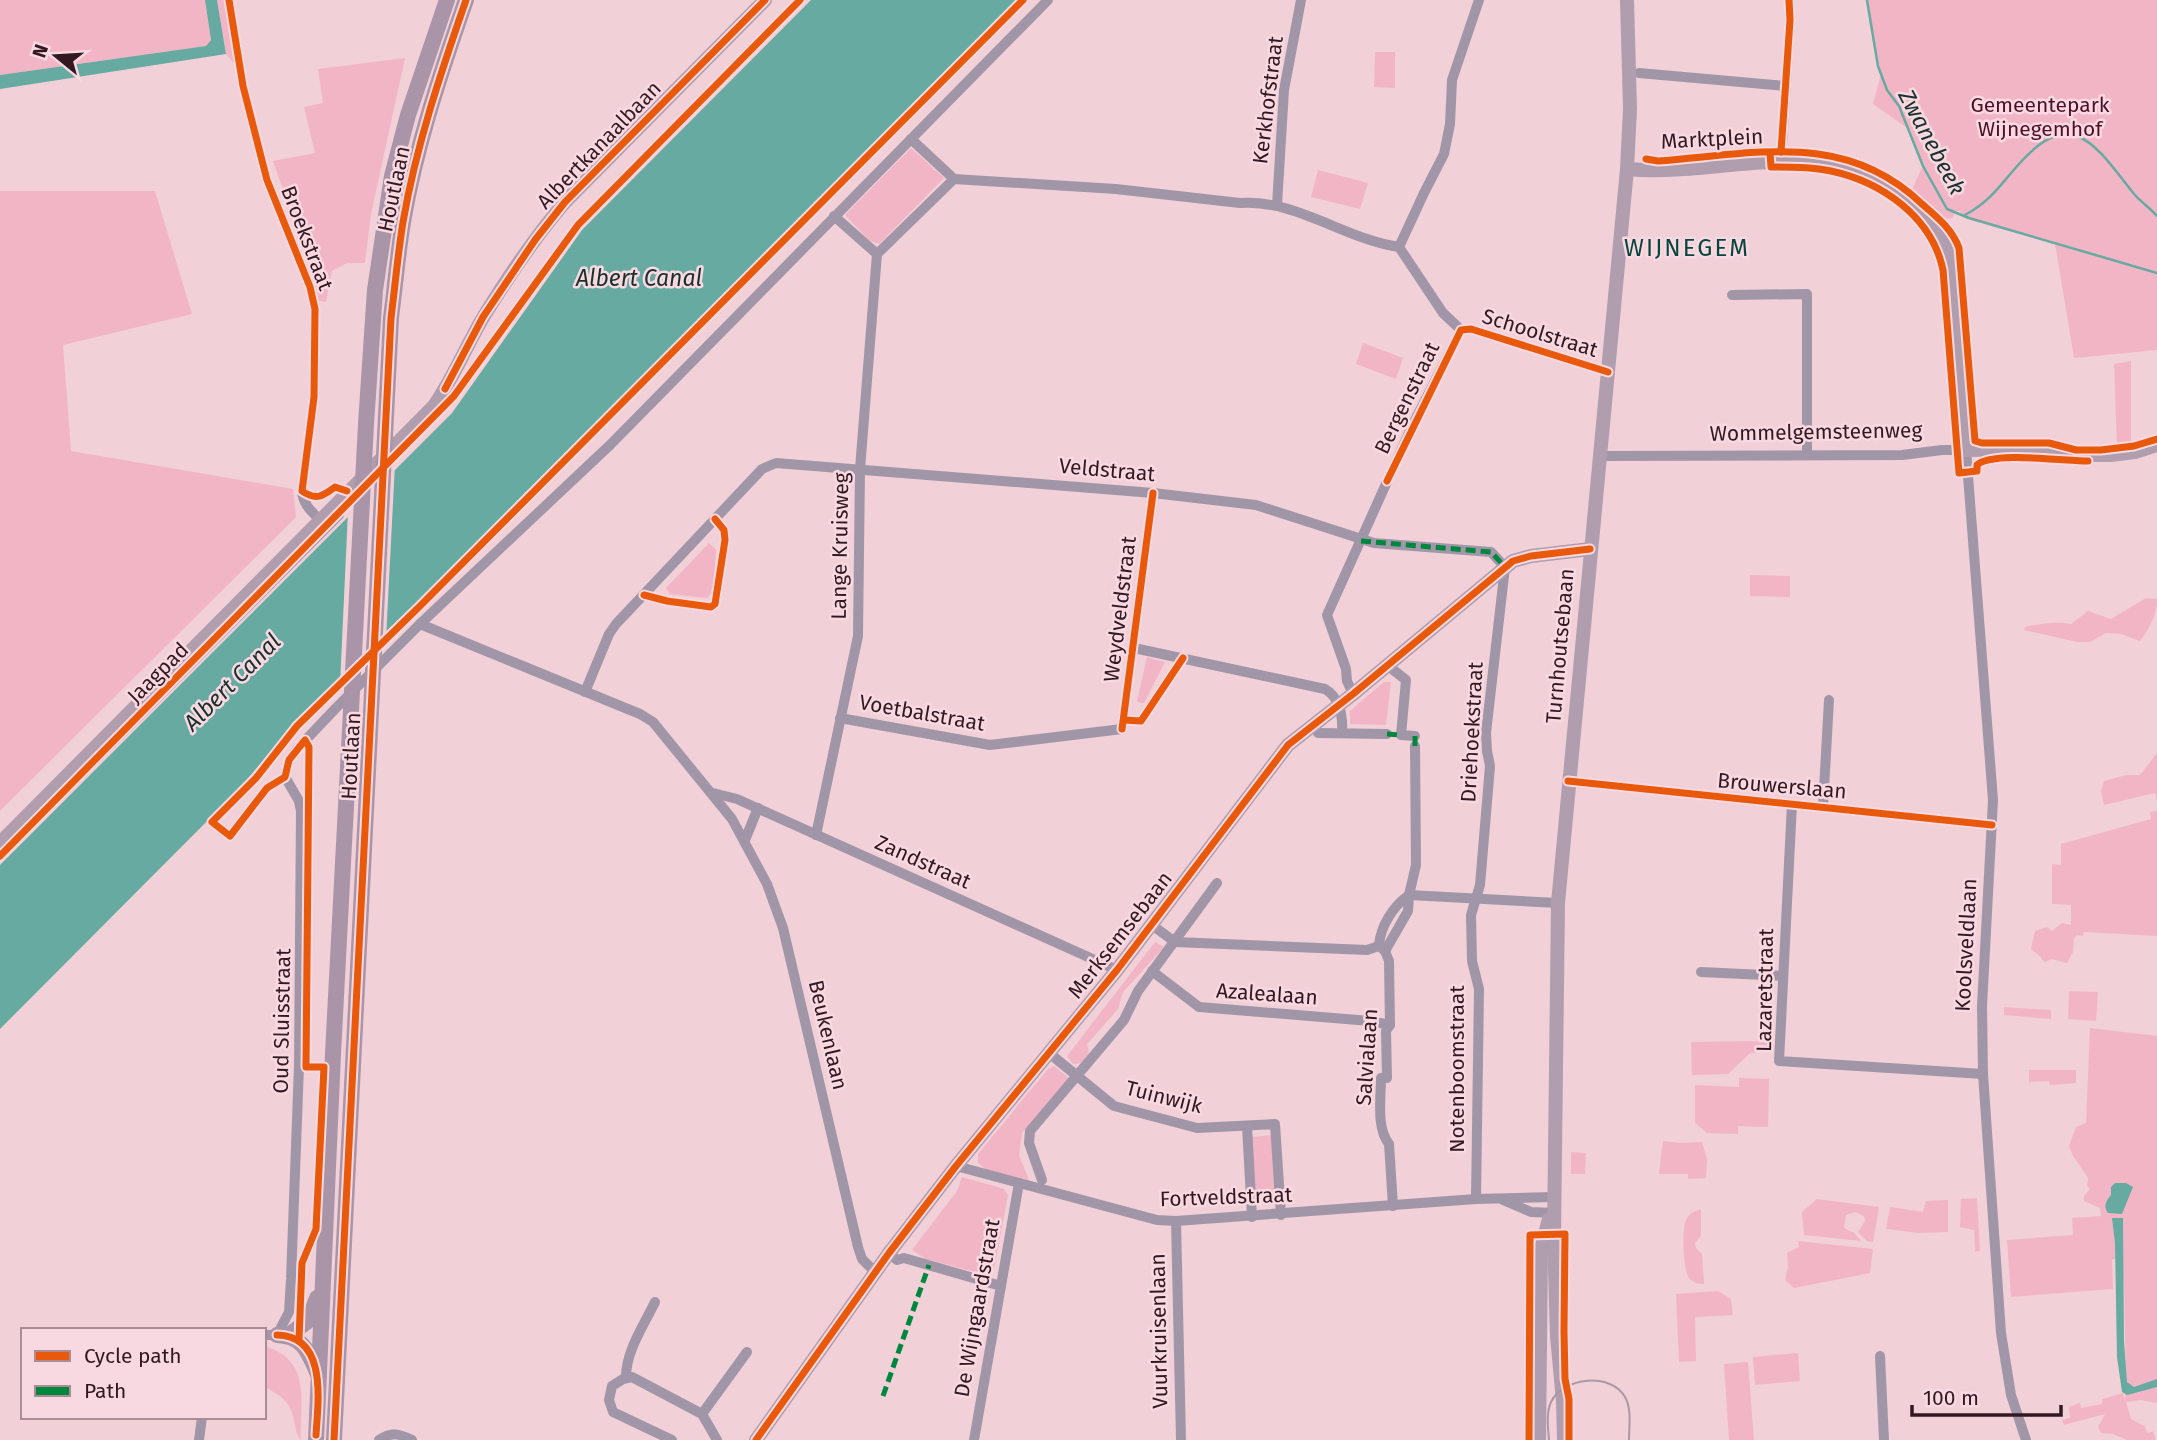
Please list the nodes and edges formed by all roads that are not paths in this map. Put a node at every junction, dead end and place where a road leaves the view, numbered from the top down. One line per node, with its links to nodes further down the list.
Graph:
1 (229, 0): 30 (street, Broekstraat)
2 (447, 0): 90 (main road, Houtlaan)
3 (466, 0): 104 (main road, Houtlaan)
4 (765, 0): 30 (main road, Albertkanaalbaan)
5 (1048, 0): 12 (street)
6 (1301, 0): 16 (street, Kerkhofstraat)
7 (1479, 0): 18 (street)
8 (1627, 0): 14 (main road, Turnhoutsebaan)
9 (1789, 0): 11 (street, Marktplein)
10 (1639, 73): 11 (street)
11 (1785, 86): 13 (street, Marktplein)
12 (911, 139): 15 (street); 17 (street)
13 (1781, 161): 14 (main road, Marktplein); 24 (main road)
14 (1627, 169): 22 (main road, Turnhoutsebaan)
15 (954, 179): 16 (street); 19 (street)
16 (1277, 205): 18 (street)
17 (834, 216): 19 (street); 36 (street)
18 (1399, 247): 21 (street, Schoolstraat)
19 (877, 254): 27 (street, Lange Kruisweg)
20 (1731, 295): 25 (street)
21 (1461, 330): 22 (street, Schoolstraat); 32 (street, Bergenstraat)
22 (1608, 372): 26 (main road, Turnhoutsebaan)
23 (2157, 445): 24 (main road, Wommelgemsteenweg)
24 (1966, 450): 25 (street, Wommelgemsteenweg); 56 (street, Koolsveldlaan)
25 (1807, 455): 26 (street, Wommelgemsteenweg)
26 (1601, 456): 33 (main road, Turnhoutsebaan)
27 (860, 469): 28 (street, Veldstraat); 31 (street, Veldstraat); 44 (street, Lange Kruisweg)
28 (1153, 493): 32 (street, Veldstraat); 37 (street, Weydveldstraat)
29 (339, 514): 60 (street, Jaagpad)
30 (319, 519): 59 (main road, Albertkanaalbaan)
31 (715, 519): 35 (street, Veldstraat); 35 (street)
32 (1361, 541): 34 (street, Veldstraat); 41 (street, Bergenstraat)
33 (1590, 549): 34 (main road, Merksemsebaan); 50 (main road, Turnhoutsebaan)
34 (1505, 566): 39 (main road, Merksemsebaan); 63 (street, Driehoekstraat)
35 (644, 595): 40 (street, Veldstraat)
36 (420, 624): 40 (street); 49 (street)
37 (1134, 648): 38 (street); 45 (street, Weydveldstraat)
38 (1183, 658): 43 (street); 45 (street, Voetbalstraat)
39 (1387, 665): 41 (main road, Merksemsebaan); 62 (street)
40 (585, 692): 51 (street)
41 (1353, 694): 43 (main road, Merksemsebaan)
42 (1829, 700): 53 (street, Brouwerslaan)
43 (1337, 706): 47 (street); 65 (main road, Merksemsebaan)
44 (841, 718): 45 (street, Voetbalstraat); 57 (street, Lange Kruisweg)
45 (1123, 725)
46 (1318, 733): 47 (street)
47 (1342, 733): 48 (street)
48 (1387, 734)
49 (285, 777): 55 (street); 95 (street, Oud Sluisstraat)
50 (1568, 781): 52 (street, Brouwerslaan); 64 (main road, Turnhoutsebaan)
51 (713, 793): 54 (street, Zandstraat); 58 (street)
52 (1793, 804): 53 (street, Brouwerslaan); 71 (street, Lazaretstraat)
53 (1824, 807): 56 (street, Brouwerslaan)
54 (758, 808): 57 (street, Zandstraat); 58 (street)
55 (212, 822)
56 (1993, 825): 74 (street, Koolsveldlaan)
57 (816, 835): 68 (street, Zandstraat)
58 (744, 840): 89 (street, Beukenlaan)
59 (0, 843)
60 (0, 856)
61 (1217, 883): 66 (street)
62 (1409, 895): 63 (street); 67 (street)
63 (1476, 898): 64 (street); 81 (street, Notenboomstraat)
64 (1558, 903): 80 (main road, Turnhoutsebaan)
65 (1152, 925): 66 (street); 68 (main road, Merksemsebaan)
66 (1175, 942): 67 (street); 69 (street)
67 (1382, 949): 72 (street, Salvialaan)
68 (1117, 970): 73 (main road, Merksemsebaan)
69 (1153, 971): 72 (street, Azalealaan); 75 (street)
70 (1701, 972): 71 (street)
71 (1783, 976): 74 (street, Lazaretstraat)
72 (1390, 1025): 83 (street, Salvialaan)
73 (1049, 1052): 75 (street, Tuinwijk); 77 (main road, Merksemsebaan)
74 (1983, 1074): 115 (street, Koolsveldlaan)
75 (1078, 1076): 76 (street, Tuinwijk); 78 (street)
76 (1247, 1126): 85 (street, Tuinwijk); 86 (street)
77 (956, 1166): 79 (street, Fortveldstraat); 88 (main road, Merksemsebaan)
78 (1042, 1180)
79 (1019, 1183): 87 (street, Fortveldstraat); 91 (street, De Wijngaardstraat)
80 (1555, 1197): 82 (street, Fortveldstraat); 84 (main road, Turnhoutsebaan)
81 (1476, 1199): 82 (street, Fortveldstraat); 83 (street, Fortveldstraat)
82 (1503, 1199): 84 (street, Fortveldstraat)
83 (1393, 1206): 85 (street, Fortveldstraat)
84 (1554, 1213): 93 (main road, Turnhoutsebaan); 94 (main road, Turnhoutsebaan)
85 (1281, 1215): 86 (street, Fortveldstraat)
86 (1252, 1217): 87 (street, Fortveldstraat)
87 (1176, 1221): 111 (street, Vuurkruisenlaan)
88 (889, 1254): 89 (main road, Merksemsebaan); 91 (street)
89 (875, 1272): 109 (main road, Merksemsebaan)
90 (323, 1279): 95 (main road); 98 (main road, Houtlaan)
91 (1001, 1286): 110 (street, De Wijngaardstraat)
92 (655, 1302): 99 (street)
93 (1539, 1308): 94 (main road); 112 (main road, Turnhoutsebaan)
94 (1556, 1308): 113 (main road, Turnhoutsebaan)
95 (277, 1335): 98 (main road)
96 (747, 1352): 100 (street)
97 (1880, 1356): 114 (street)
98 (319, 1377): 103 (main road, Houtlaan)
99 (626, 1377): 100 (street); 107 (street)
100 (702, 1414): 108 (street)
101 (202, 1419): 102 (street)
102 (199, 1440)
103 (316, 1440)
104 (334, 1440)
105 (379, 1440): 106 (street)
106 (412, 1440)
107 (672, 1440)
108 (716, 1440)
109 (756, 1440)
110 (974, 1440)
111 (1181, 1440)
112 (1539, 1440)
113 (1564, 1440)
114 (1884, 1440)
115 (2026, 1440)

